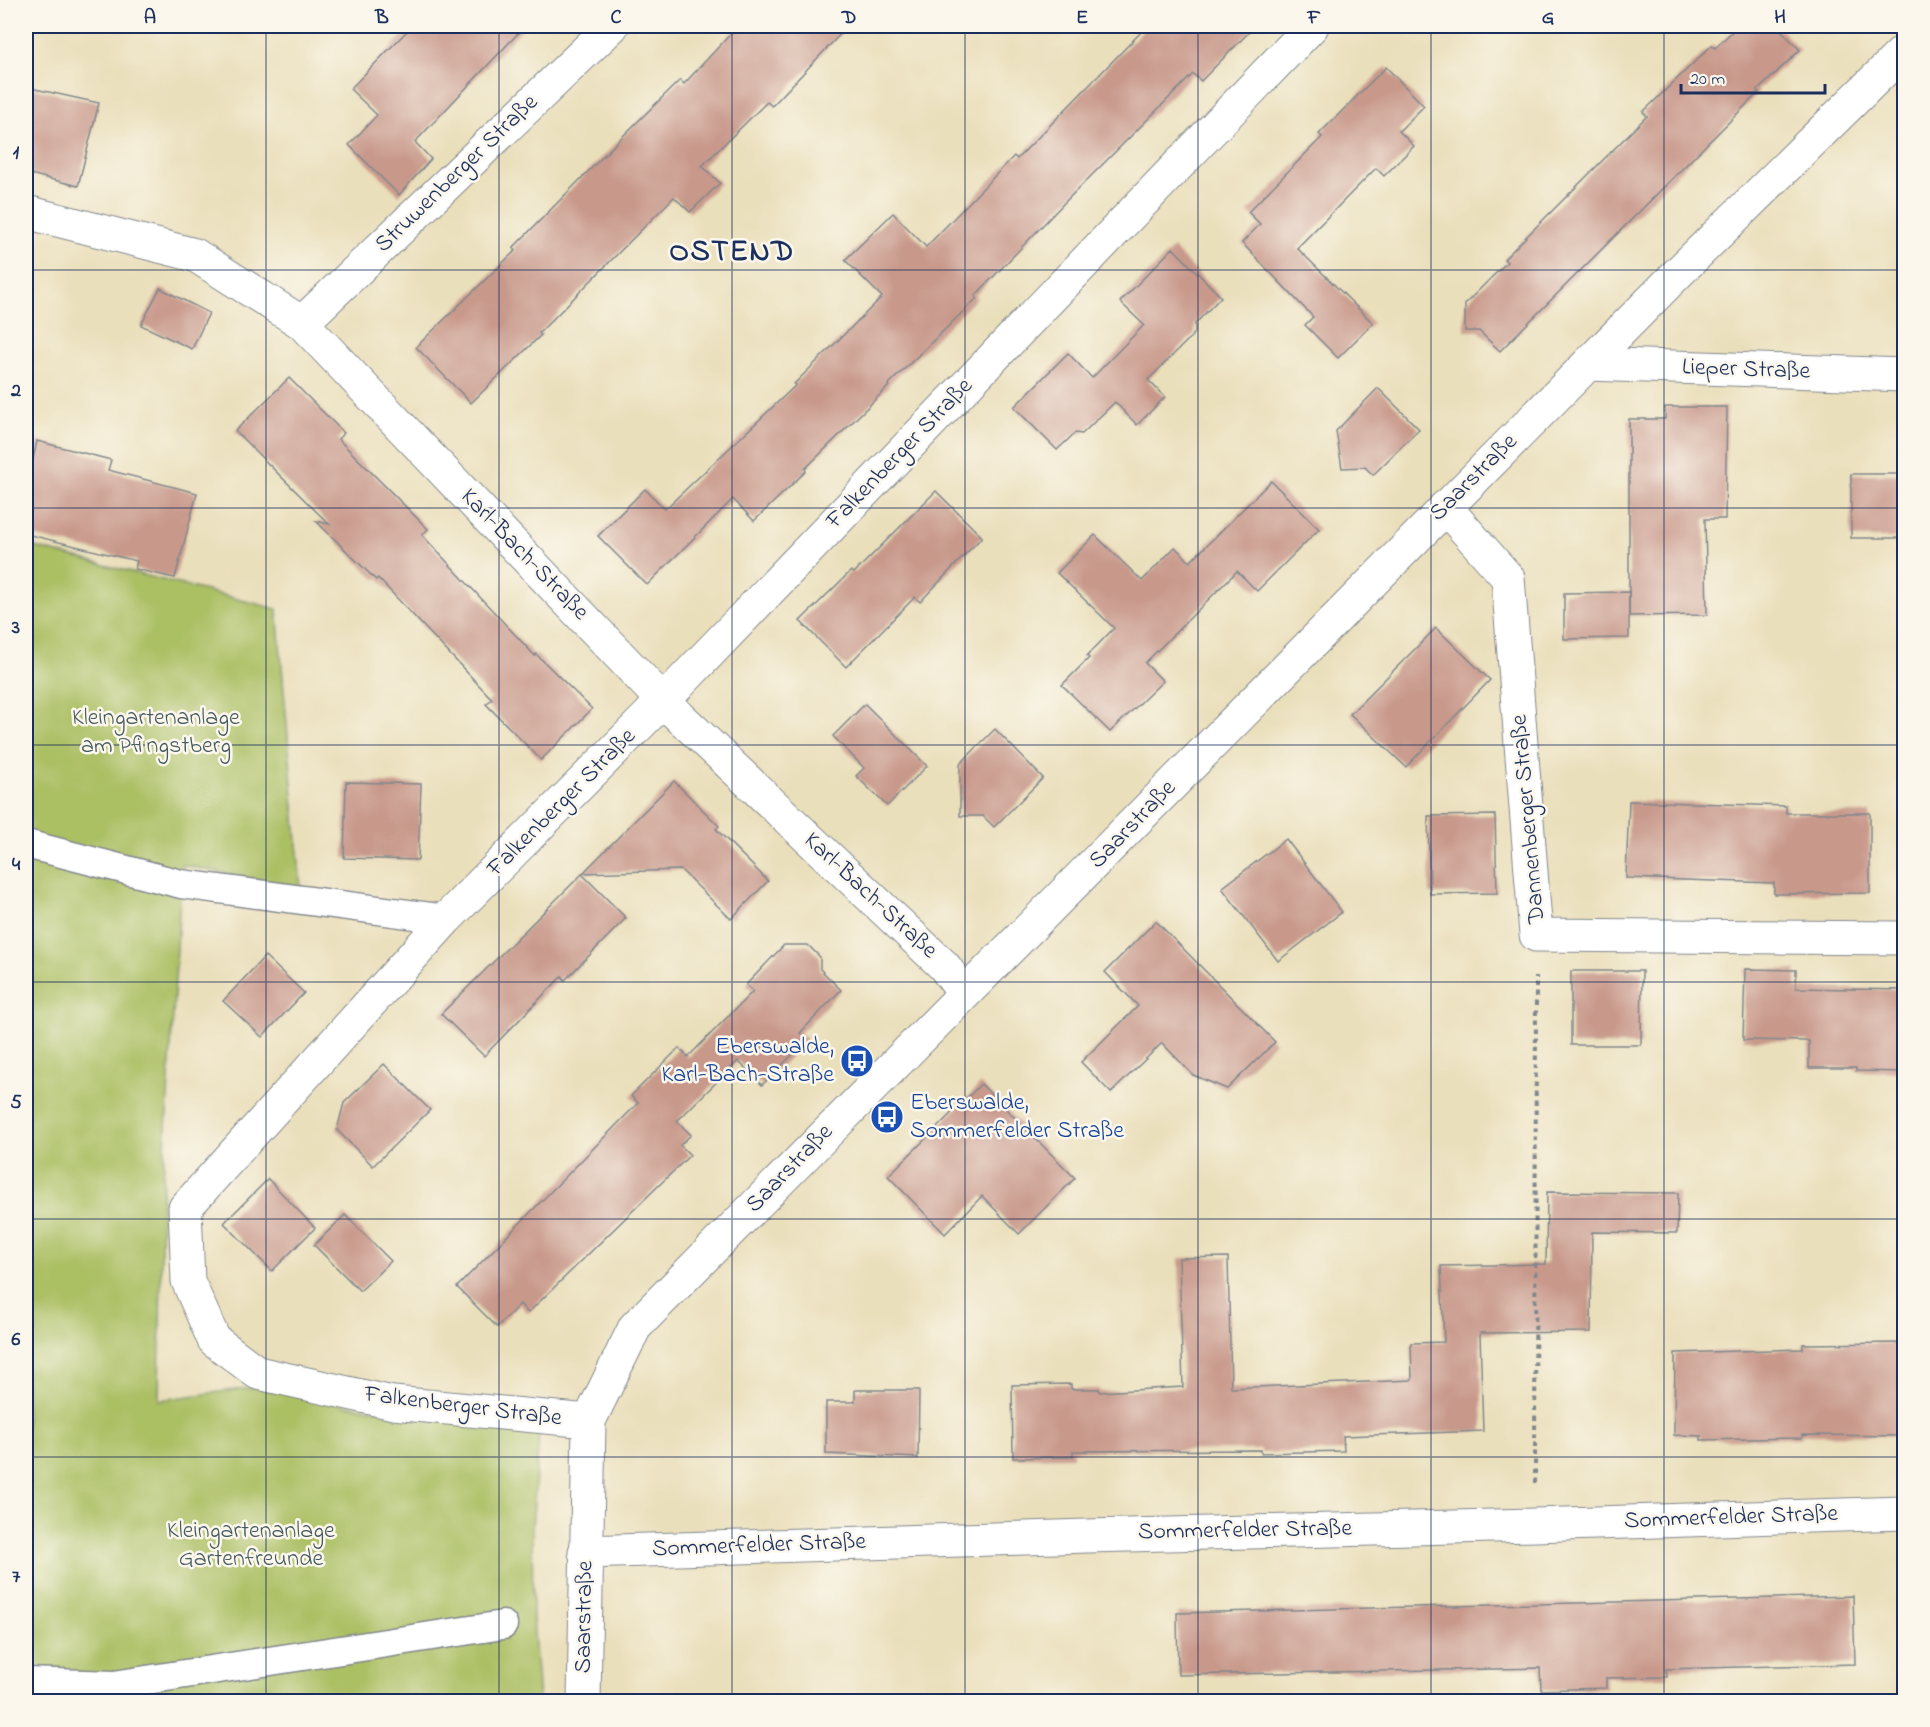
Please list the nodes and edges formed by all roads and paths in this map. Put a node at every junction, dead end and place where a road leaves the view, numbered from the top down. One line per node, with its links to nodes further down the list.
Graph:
1 (612, 26): 5 (street, Struwenberger Straße)
2 (1312, 26): 9 (street, Falkenberger Straße)
3 (1905, 51): 6 (street, Saarstraße)
4 (26, 212): 5 (street, Karl-Bach-Straße)
5 (302, 322): 9 (street, Karl-Bach-Straße)
6 (1588, 364): 7 (street, Lieper Straße); 8 (street, Saarstraße)
7 (1905, 375)
8 (1445, 507): 12 (street, Dannenberger Straße); 14 (street, Saarstraße)
9 (663, 701): 11 (street, Falkenberger Straße); 14 (street, Karl-Bach-Straße)
10 (26, 844): 11 (lane)
11 (446, 919): 15 (street, Falkenberger Straße)
12 (1536, 935): 13 (street, Dannenberger Straße); 17 (path)
13 (1905, 938)
14 (964, 993): 15 (street, Saarstraße)
15 (588, 1421): 18 (street, Saarstraße)
16 (1905, 1513): 17 (street, Sommerfelder Straße)
17 (1535, 1525): 18 (street, Sommerfelder Straße)
18 (585, 1552): 21 (street, Saarstraße)
19 (503, 1625): 20 (lane)
20 (26, 1682)
21 (584, 1701)

